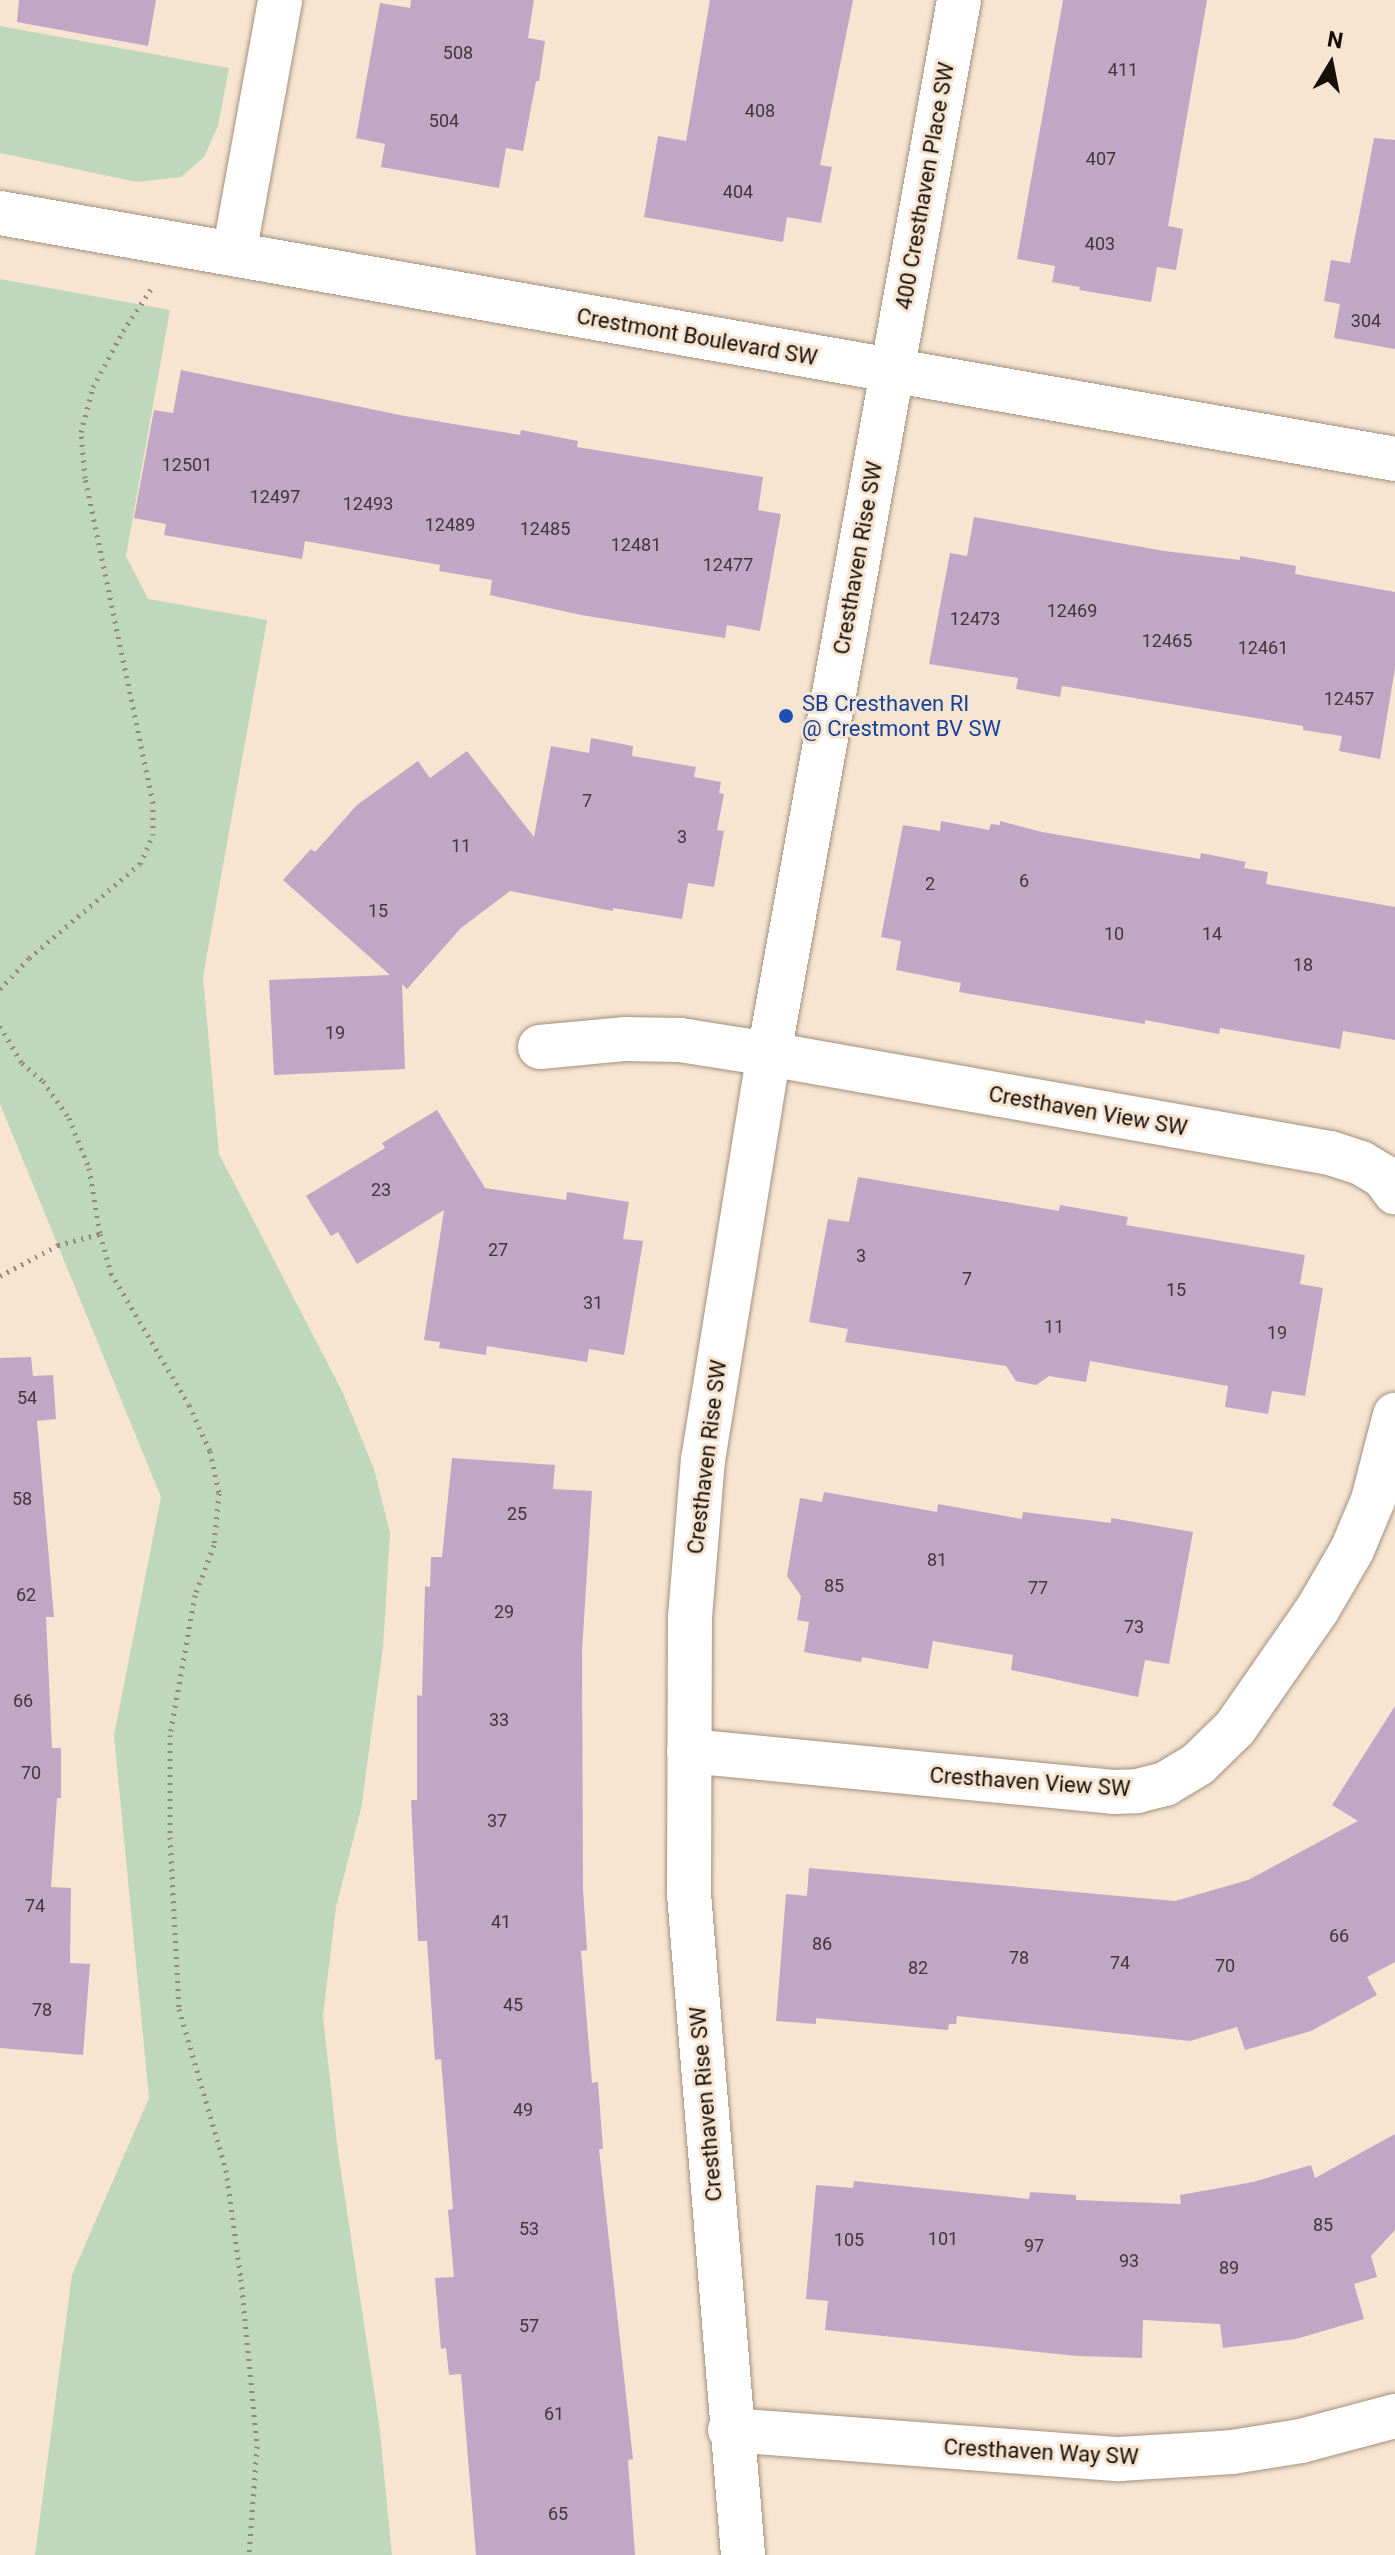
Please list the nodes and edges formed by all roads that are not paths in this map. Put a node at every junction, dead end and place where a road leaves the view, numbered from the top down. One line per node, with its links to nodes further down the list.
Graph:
1 (280, 0): 4 (street)
2 (959, 0): 5 (street, 400 Cresthaven Place SW)
3 (0, 213): 4 (street, Crestmont Boulevard SW)
4 (234, 254): 5 (street, Crestmont Boulevard SW)
5 (891, 372): 6 (street, Crestmont Boulevard SW); 8 (street, Cresthaven Rise SW)
6 (1395, 459)
7 (540, 1047): 8 (street, Cresthaven View SW)
8 (769, 1054): 9 (street, Cresthaven View SW); 11 (street, Cresthaven Rise SW)
9 (1395, 1192)
10 (1395, 1415): 11 (street, Cresthaven View SW)
11 (689, 1751): 13 (street, Cresthaven Rise SW)
12 (1395, 2416): 13 (street, Cresthaven Way SW)
13 (730, 2430): 14 (street, Cresthaven Rise SW)
14 (743, 2555)

